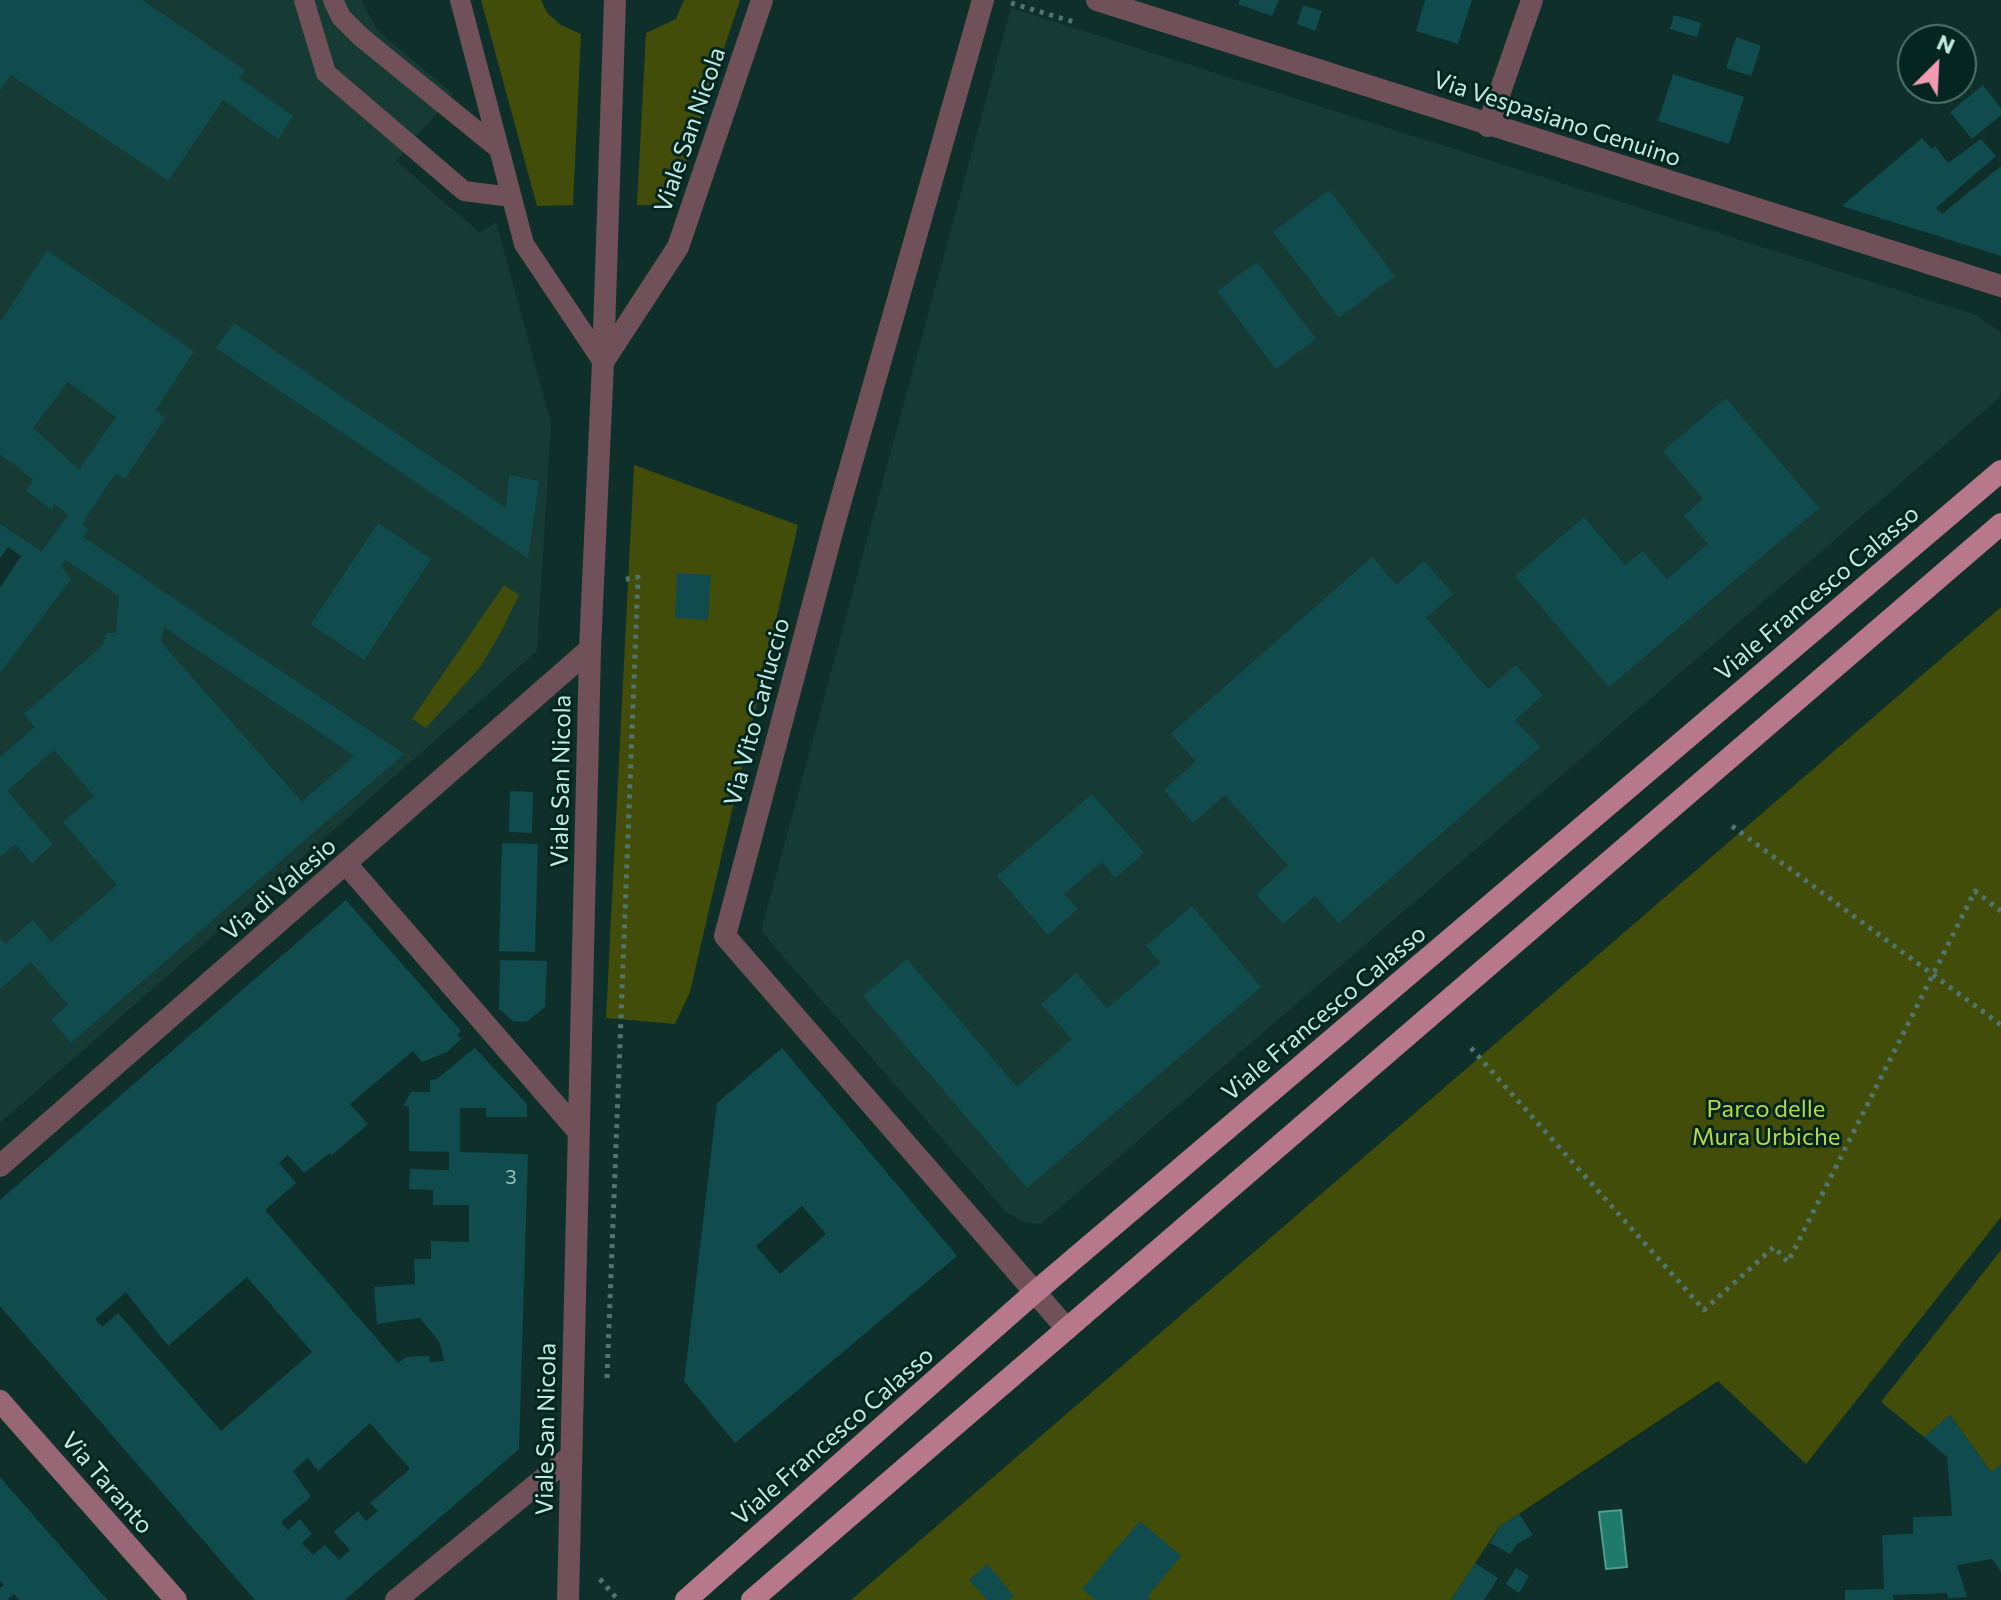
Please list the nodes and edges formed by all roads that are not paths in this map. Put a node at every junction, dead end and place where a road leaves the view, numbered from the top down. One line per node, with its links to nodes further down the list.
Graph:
1 (304, 0): 11 (lane)
2 (333, 0): 10 (lane)
3 (460, 0): 10 (lane)
4 (615, 0): 13 (street)
5 (762, 0): 13 (street, Viale San Nicola)
6 (983, 0): 20 (street, Via Vito Carluccio)
7 (1097, 0): 9 (street, Via Vespasiano Genuino)
8 (1532, 0): 9 (street)
9 (1488, 126): 12 (street, Via Vespasiano Genuino)
10 (499, 149): 11 (lane)
11 (511, 197): 13 (lane)
12 (2001, 286)
13 (603, 362): 16 (street, Viale San Nicola)
14 (2001, 471): 20 (main road, Viale Francesco Calasso)
15 (2001, 524): 21 (main road)
16 (590, 649): 17 (street, Via di Valesio); 18 (street, Viale San Nicola)
17 (347, 865): 18 (street); 19 (street, Via di Valesio)
18 (578, 1131): 23 (street, Viale San Nicola)
19 (0, 1166)
20 (1034, 1293): 21 (street, Via Vito Carluccio); 27 (main road, Viale Francesco Calasso)
21 (1067, 1329): 28 (main road)
22 (0, 1401): 24 (main road, Via Taranto)
23 (571, 1456): 25 (street); 26 (street, Viale San Nicola)
24 (176, 1600)
25 (396, 1600)
26 (568, 1600)
27 (686, 1600)
28 (752, 1600)

